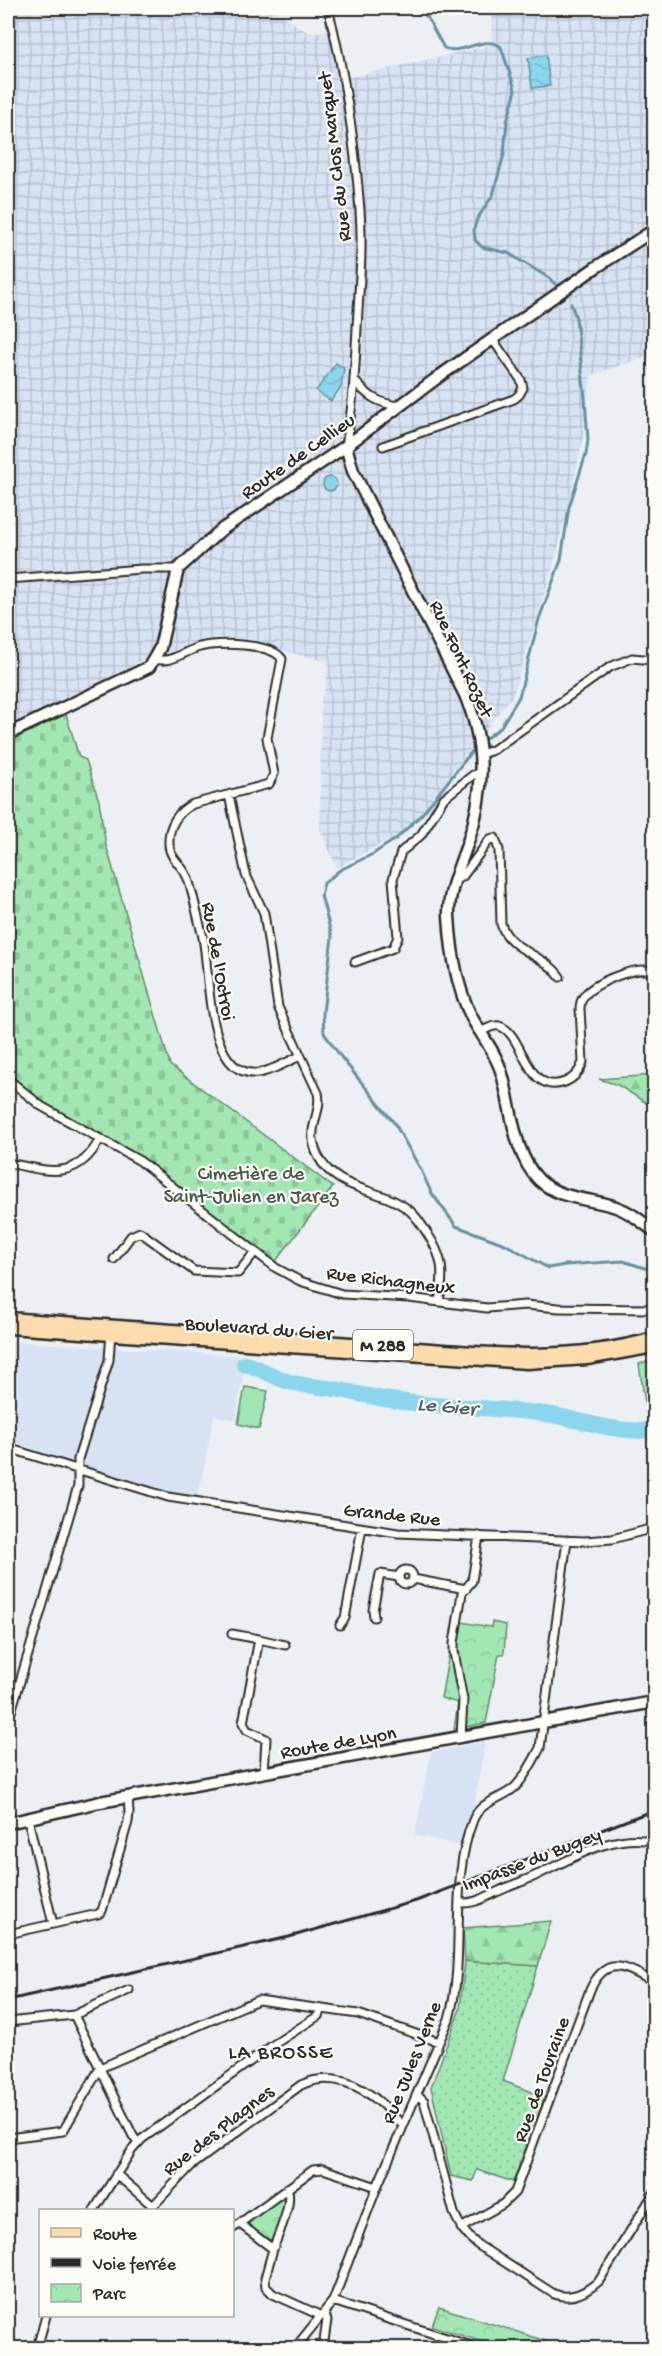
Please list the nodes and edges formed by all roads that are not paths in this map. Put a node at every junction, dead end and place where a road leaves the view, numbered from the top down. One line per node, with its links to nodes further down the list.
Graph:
1 (328, 8): 4 (street, Rue du Clos Marquet)
2 (654, 230): 3 (main road, Route de Cellieu)
3 (493, 340): 5 (main road, Route de Cellieu); 7 (street)
4 (354, 380): 5 (street); 6 (street, Rue du Clos Marquet)
5 (399, 406): 6 (main road, Route de Cellieu)
6 (346, 446): 8 (main road, Route de Cellieu); 13 (main road, Rue Font Rozet)
7 (383, 446)
8 (178, 569): 9 (street); 10 (main road)
9 (8, 579)
10 (155, 660): 12 (main road); 15 (street)
11 (654, 660): 13 (street)
12 (8, 734)
13 (480, 752): 14 (main road, Rue Font Rozet)
14 (482, 773): 16 (main road, Rue Font Rozet); 17 (street)
15 (229, 795): 21 (street); 21 (street, Rue de l'Octroi)
16 (455, 877): 19 (street); 20 (main road, Rue Font Rozet)
17 (356, 962)
18 (654, 972): 20 (street)
19 (560, 976)
20 (481, 1032): 25 (main road, Rue Font Rozet)
21 (300, 1056): 28 (street)
22 (8, 1080): 23 (street, Rue Richagneux)
23 (100, 1139): 24 (street); 26 (street, Rue Richagneux)
24 (8, 1163)
25 (654, 1231)
26 (255, 1252): 27 (street); 28 (street, Rue Richagneux)
27 (114, 1259)
28 (439, 1302): 29 (street, Rue Richagneux)
29 (654, 1307)
30 (8, 1318): 32 (main road, M 288)
31 (8, 1328): 32 (main road, M 288)
32 (111, 1330): 33 (main road, Boulevard du Gier / M 288); 34 (main road, Boulevard du Gier / M 288); 36 (street)
33 (654, 1338)
34 (654, 1347)
35 (8, 1448): 36 (street, Grande Rue)
36 (79, 1470): 37 (street, Grande Rue); 48 (street)
37 (362, 1527): 39 (street, Grande Rue); 43 (street)
38 (654, 1528): 40 (street, Grande Rue)
39 (478, 1536): 40 (street, Grande Rue); 41 (street)
40 (567, 1540): 49 (street, Rue Jules Verne)
41 (466, 1589): 42 (street); 50 (street)
42 (374, 1617)
43 (340, 1625)
44 (232, 1634): 45 (street)
45 (259, 1639): 46 (street); 51 (street)
46 (285, 1645)
47 (654, 1702): 49 (main road, Route de Lyon)
48 (8, 1722)
49 (545, 1722): 50 (main road, Route de Lyon); 56 (street, Rue Jules Verne)
50 (461, 1737): 51 (main road, Route de Lyon)
51 (264, 1773): 52 (main road, Route de Lyon)
52 (128, 1797): 53 (main road, Route de Lyon); 57 (street)
53 (28, 1818): 54 (main road, Route de Lyon); 57 (street)
54 (8, 1823)
55 (652, 1842): 56 (street, Impasse du Bugey)
56 (460, 1903): 64 (street, Rue Jules Verne)
57 (53, 1924): 58 (street)
58 (8, 1934)
59 (654, 1982): 78 (street, Rue de Touraine)
60 (129, 1990): 62 (street)
61 (321, 2009): 64 (street); 65 (street); 69 (street)
62 (74, 2014): 63 (street); 65 (street)
63 (8, 2022)
64 (439, 2042): 66 (street, Rue Jules Verne)
65 (100, 2068): 68 (street); 69 (street)
66 (417, 2094): 67 (street, Rue Jules Verne); 78 (street)
67 (403, 2125): 71 (street, Rue Jules Verne); 74 (street, Rue des Plagnes)
68 (8, 2138)
69 (138, 2143): 70 (street)
70 (116, 2174): 74 (street); 75 (street)
71 (377, 2187): 72 (street); 80 (street, Rue Jules Verne)
72 (287, 2188): 76 (street); 79 (street)
73 (654, 2193): 78 (street)
74 (151, 2208)
75 (95, 2209)
76 (240, 2224): 77 (street); 79 (street)
77 (234, 2228)
78 (461, 2228)
79 (273, 2249): 81 (street)
80 (333, 2301): 81 (street, Rue Jules Verne); 87 (street)
81 (321, 2314): 85 (street, Rue Jules Verne); 86 (street)
82 (46, 2317): 84 (street)
83 (654, 2337): 88 (main road)
84 (37, 2349)
85 (295, 2349)
86 (323, 2349)
87 (477, 2349)
88 (651, 2349)

